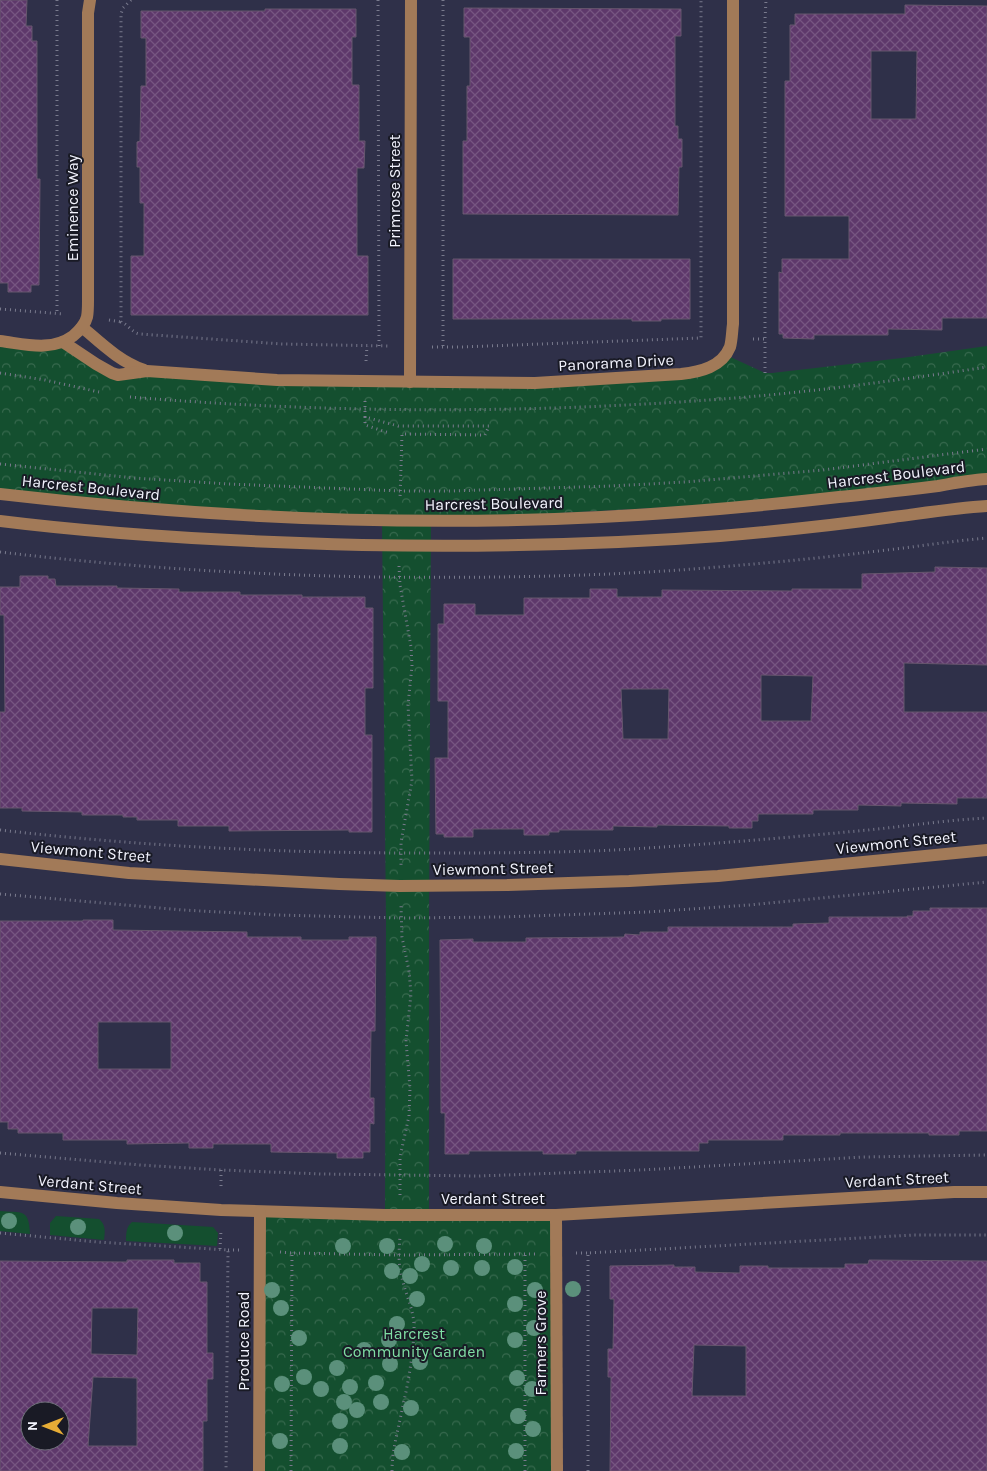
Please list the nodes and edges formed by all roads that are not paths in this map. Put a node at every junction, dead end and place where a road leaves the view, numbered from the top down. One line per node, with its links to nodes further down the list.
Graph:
1 (90, 0): 4 (street, Eminence Way)
2 (410, 0): 8 (street, Primrose Street)
3 (733, 0): 8 (street, Panorama Drive)
4 (82, 326): 6 (street); 7 (street, Panorama Drive)
5 (0, 340): 6 (street)
6 (63, 342): 7 (street, Panorama Drive)
7 (147, 371): 8 (street, Panorama Drive)
8 (410, 382)
9 (987, 479): 10 (street, Harcrest Boulevard)
10 (0, 494)
11 (987, 506): 12 (street)
12 (0, 521)
13 (987, 850): 14 (street, Viewmont Street)
14 (0, 859)
15 (0, 1192): 17 (street, Verdant Street)
16 (987, 1192): 18 (street, Verdant Street)
17 (260, 1212): 18 (street, Verdant Street); 19 (street, Produce Road)
18 (556, 1215): 20 (street, Farmers Grove)
19 (259, 1471)
20 (556, 1471)

